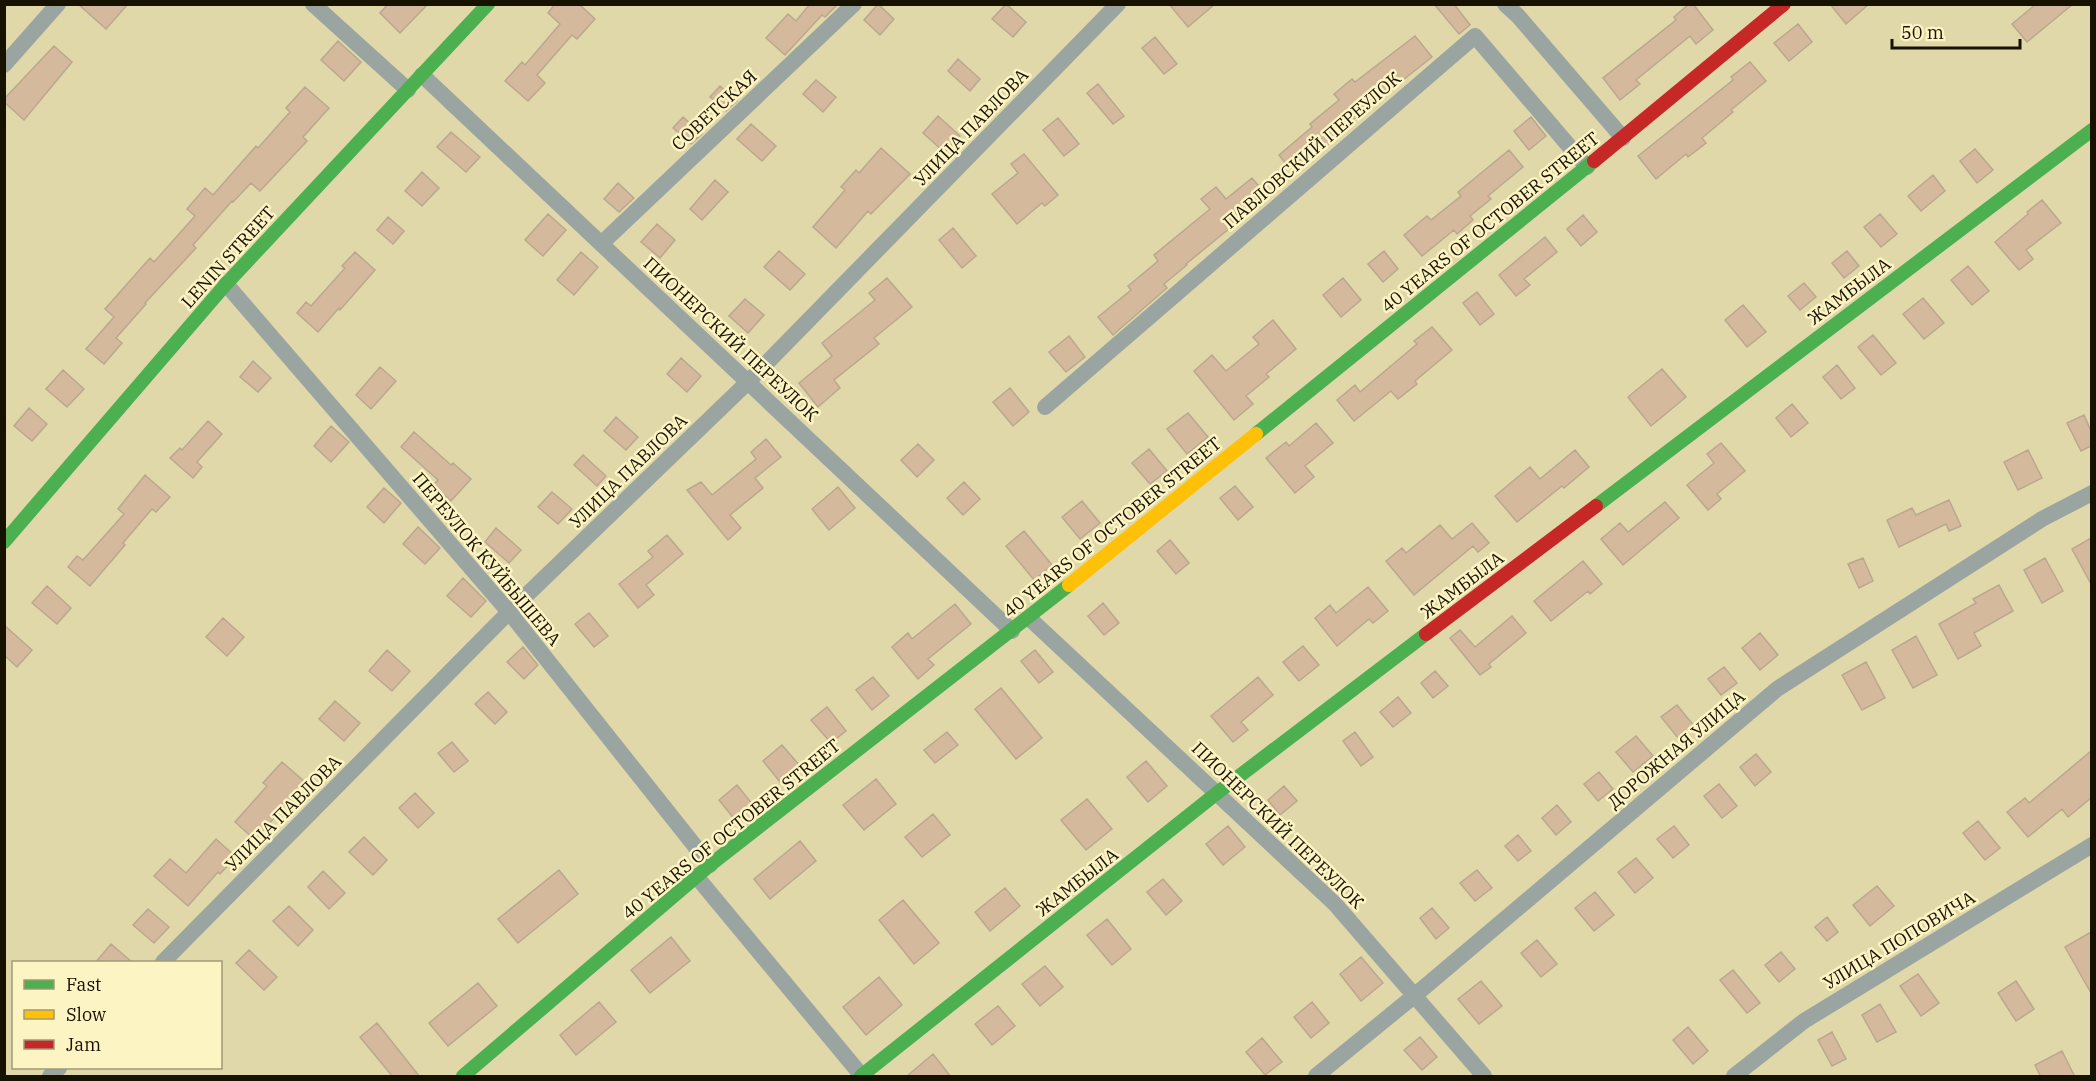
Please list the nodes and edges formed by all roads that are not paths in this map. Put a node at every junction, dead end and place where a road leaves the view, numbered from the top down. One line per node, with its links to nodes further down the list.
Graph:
1 (58, 4): 8 (street)
2 (313, 4): 10 (street)
3 (489, 4): 9 (street, LENIN STREET)
4 (854, 4): 14 (street, СОВЕТСКАЯ)
5 (1118, 4): 16 (street, УЛИЦА ПАВЛОВА)
6 (1505, 4): 12 (street)
7 (1784, 4): 12 (street, 40 YEARS OF OCTOBER STREET)
8 (4, 65)
9 (422, 75): 10 (street, LENIN STREET); 14 (street, ПИОНЕРСКИЙ ПЕРЕУЛОК)
10 (408, 90): 15 (street, LENIN STREET)
11 (2091, 130): 23 (street, ЖАМБЫЛА)
12 (1623, 138): 13 (street, 40 YEARS OF OCTOBER STREET)
13 (1587, 167): 17 (street, ПАВЛОВСКИЙ ПЕРЕУЛОК); 21 (street, 40 YEARS OF OCTOBER STREET)
14 (601, 244): 16 (street, ПИОНЕРСКИЙ ПЕРЕУЛОК)
15 (226, 284): 19 (street, LENIN STREET); 20 (street, ПЕРЕУЛОК КУЙБЫШЕВА)
16 (748, 382): 20 (street, УЛИЦА ПАВЛОВА); 22 (street, ПИОНЕРСКИЙ ПЕРЕУЛОК)
17 (1045, 407)
18 (2091, 494): 28 (street, ДОРОЖНАЯ УЛИЦА)
19 (4, 542)
20 (509, 612): 25 (street, ПЕРЕУЛОК КУЙБЫШЕВА); 27 (street, УЛИЦА ПАВЛОВА)
21 (1029, 618): 22 (street, 40 YEARS OF OCTOBER STREET); 23 (street, ПИОНЕРСКИЙ ПЕРЕУЛОК)
22 (1012, 631): 25 (street, 40 YEARS OF OCTOBER STREET)
23 (1217, 793): 28 (street, ПИОНЕРСКИЙ ПЕРЕУЛОК); 29 (street, ЖАМБЫЛА)
24 (2091, 845): 33 (street, УЛИЦА ПОПОВИЧА)
25 (710, 865): 26 (street, 40 YEARS OF OCTOBER STREET)
26 (696, 876): 29 (street); 30 (street, 40 YEARS OF OCTOBER STREET)
27 (165, 961)
28 (1414, 996): 31 (street, ДОРОЖНАЯ УЛИЦА); 32 (street, ПИОНЕРСКИЙ ПЕРЕУЛОК)
29 (861, 1076)
30 (463, 1077)
31 (1316, 1077)
32 (1484, 1077)
33 (1734, 1077)

